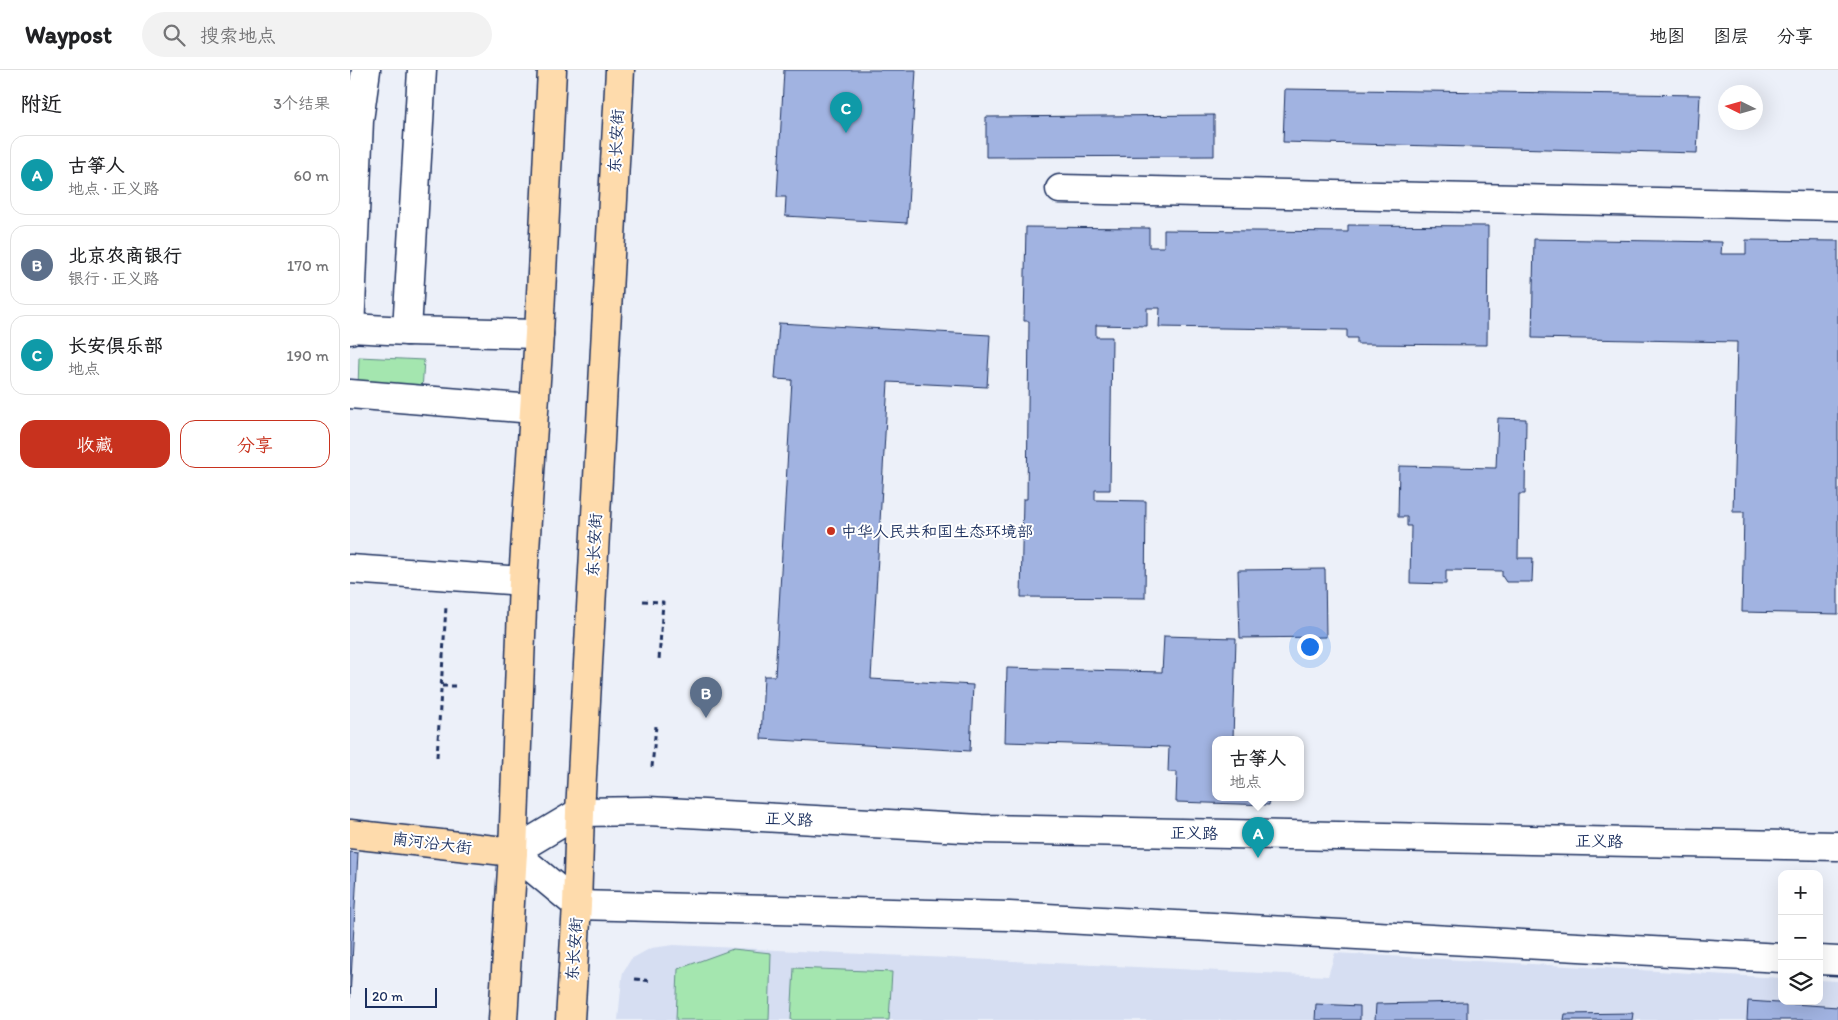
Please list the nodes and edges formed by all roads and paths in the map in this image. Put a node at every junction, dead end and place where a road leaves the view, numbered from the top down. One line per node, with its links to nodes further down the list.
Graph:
1 (366, 70): 7 (street)
2 (422, 70): 8 (street)
3 (552, 70): 9 (main road)
4 (620, 70): 22 (main road, 东长安街)
5 (1060, 189): 6 (street)
6 (1838, 206)
7 (350, 329): 8 (street)
8 (407, 332): 9 (street)
9 (539, 334): 11 (main road)
10 (350, 394): 11 (street)
11 (533, 409): 13 (main road)
12 (350, 569): 13 (street)
13 (523, 581): 25 (main road)
14 (643, 601): 16 (path)
15 (446, 606): 17 (path)
16 (659, 660)
17 (442, 686): 18 (path); 20 (path)
18 (455, 686)
19 (656, 726): 21 (path)
20 (437, 756)
21 (652, 767)
22 (580, 812): 24 (street, 正义路); 25 (street); 26 (main road, 东长安街)
23 (350, 834): 25 (main road, 南河沿大街)
24 (1838, 846)
25 (513, 852): 26 (street); 32 (main road)
26 (577, 905): 27 (street); 33 (main road, 东长安街)
27 (1778, 958)
28 (1823, 960): 29 (street)
29 (1838, 961)
30 (635, 979): 31 (path)
31 (652, 981)
32 (503, 1020)
33 (570, 1020)

